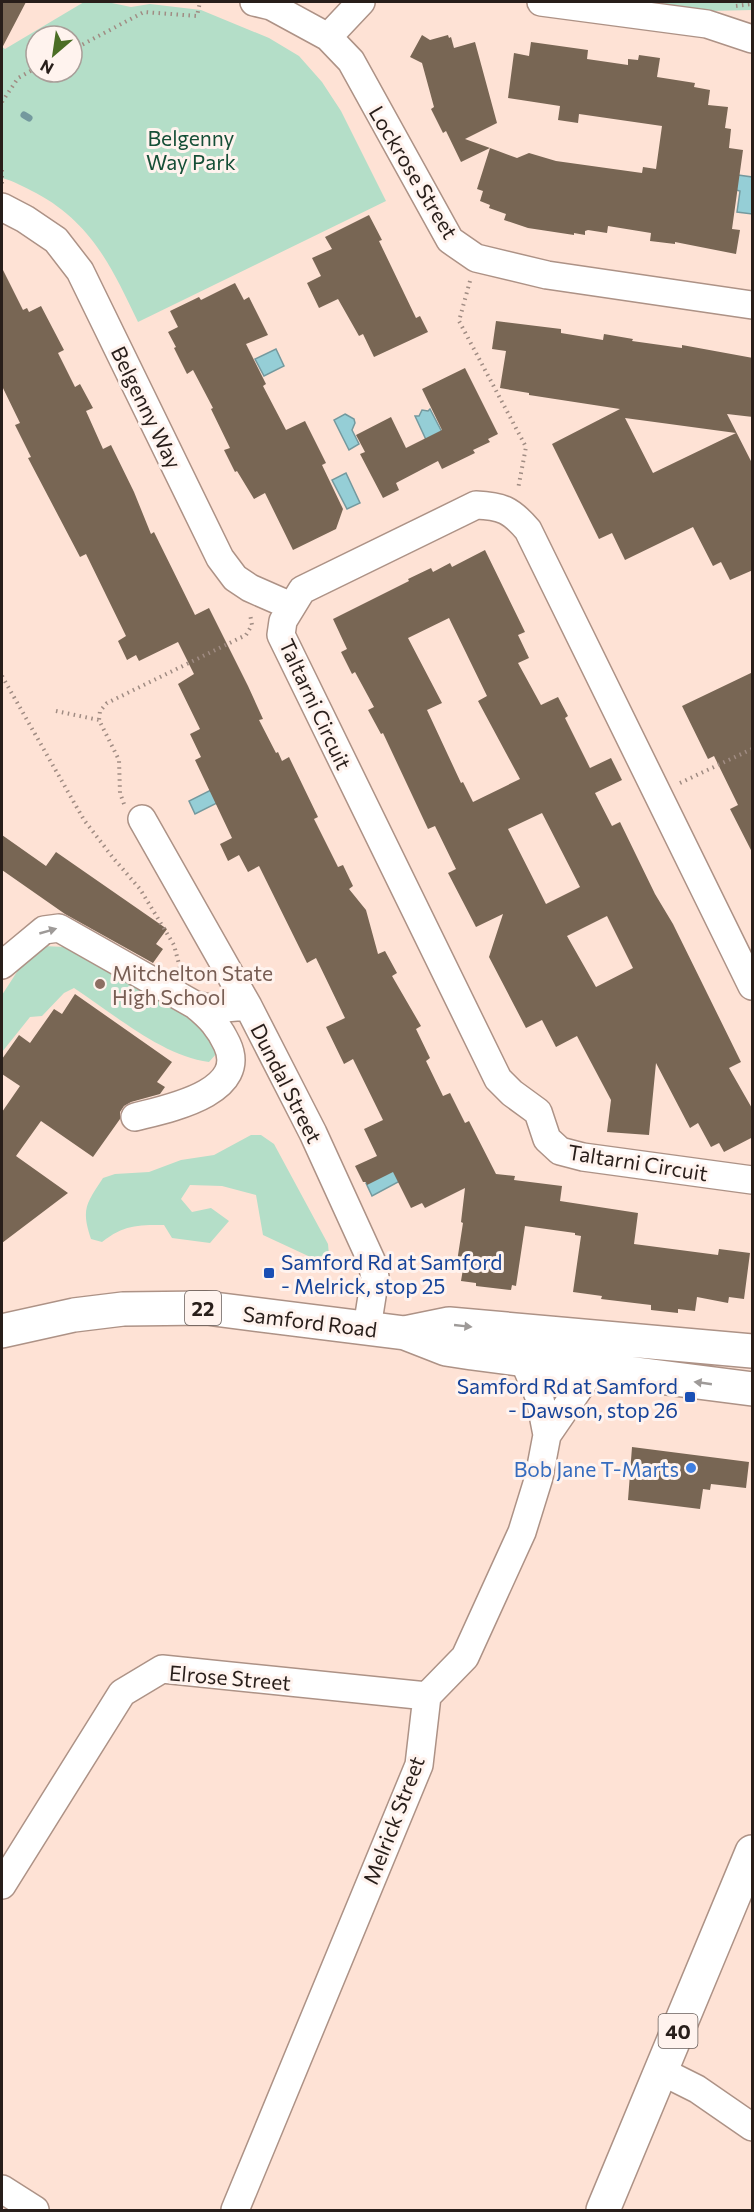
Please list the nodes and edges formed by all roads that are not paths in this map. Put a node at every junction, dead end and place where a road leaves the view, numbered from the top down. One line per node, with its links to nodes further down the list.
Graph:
1 (254, 2): 4 (street, Lockrose Street)
2 (361, 2): 4 (street)
3 (541, 2): 5 (street)
4 (328, 37): 7 (street, Lockrose Street)
5 (753, 39)
6 (2, 207): 8 (street, Belgenny Way)
7 (753, 305)
8 (291, 606): 11 (street, Taltarni Circuit); 15 (street, Taltarni Circuit)
9 (142, 819): 13 (street, Dundal Street)
10 (2, 964): 12 (street, one-way to 12)
11 (753, 986)
12 (189, 1003): 13 (street); 14 (street)
13 (248, 1006): 16 (street, Dundal Street)
14 (135, 1117)
15 (753, 1180)
16 (367, 1328): 17 (main road, Samford Road / 22); 18 (main road, Samford Road / 22)
17 (2, 1330)
18 (405, 1333): 19 (main road, Samford Road / 22, one-way to 19); 20 (main road, Samford Road / 22)
19 (753, 1351)
20 (523, 1359): 21 (main road, Samford Road / 22); 23 (street)
21 (593, 1368): 22 (main road, Samford Road / 22, one-way to 21); 23 (street)
22 (753, 1389)
23 (547, 1435): 24 (street)
24 (427, 1696): 26 (street, Elrose Street); 29 (street, Melrick Street)
25 (753, 1852): 27 (main road, 40)
26 (2, 1886)
27 (661, 2072): 28 (street); 30 (main road, 40)
28 (753, 2127)
29 (235, 2211)
30 (603, 2211)

